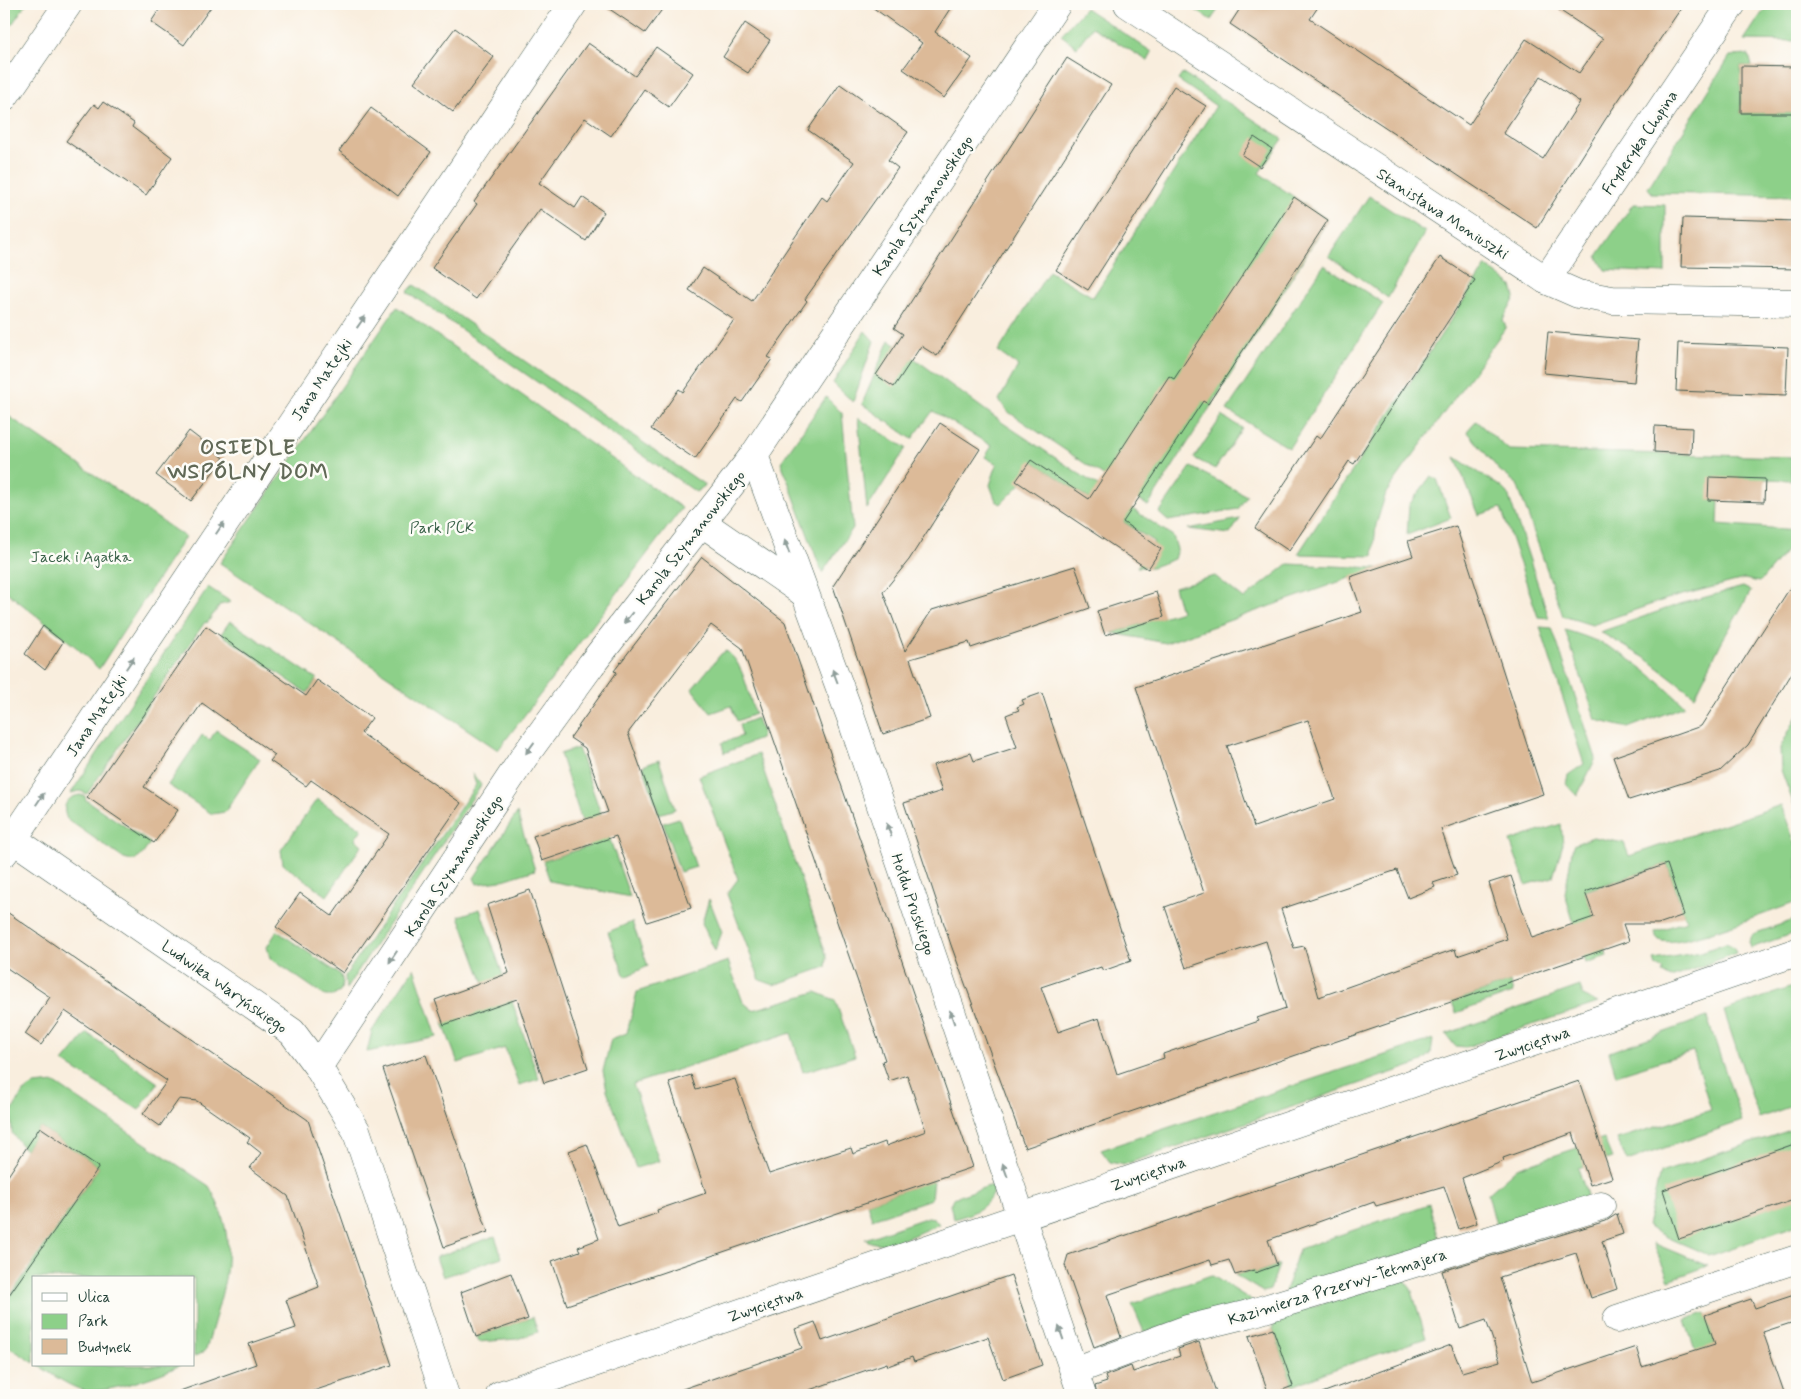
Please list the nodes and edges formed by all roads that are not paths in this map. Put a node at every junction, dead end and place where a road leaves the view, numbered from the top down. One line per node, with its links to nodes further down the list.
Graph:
1 (68, 4): 6 (street)
2 (573, 4): 12 (street, Jana Matejki, one-way to 2)
3 (1057, 4): 9 (street, Karola Szymanowskiego)
4 (1128, 4): 7 (street, Stanisława Moniuszki)
5 (1732, 4): 7 (street, Fryderyka Chopina)
6 (4, 97)
7 (1546, 280): 8 (street, Stanisława Moniuszki)
8 (1797, 303)
9 (754, 455): 10 (street, Karola Szymanowskiego); 11 (street, Hołdu Pruskiego, one-way to 9)
10 (702, 522): 11 (street); 14 (street, Karola Szymanowskiego, one-way to 14)
11 (804, 593): 16 (street, Hołdu Pruskiego, one-way to 11)
12 (7, 842): 14 (street, Ludwika Waryńskiego)
13 (1797, 952): 16 (street, Zwycięstwa)
14 (318, 1067): 20 (street, Ludwika Waryńskiego)
15 (1601, 1206): 19 (street, Kazimierza Przerwy-Tetmajera)
16 (1021, 1216): 19 (street, Hołdu Pruskiego, one-way to 16); 21 (street, Zwycięstwa)
17 (1797, 1259): 18 (street)
18 (1617, 1319)
19 (1078, 1383)
20 (445, 1395)
21 (500, 1395)

